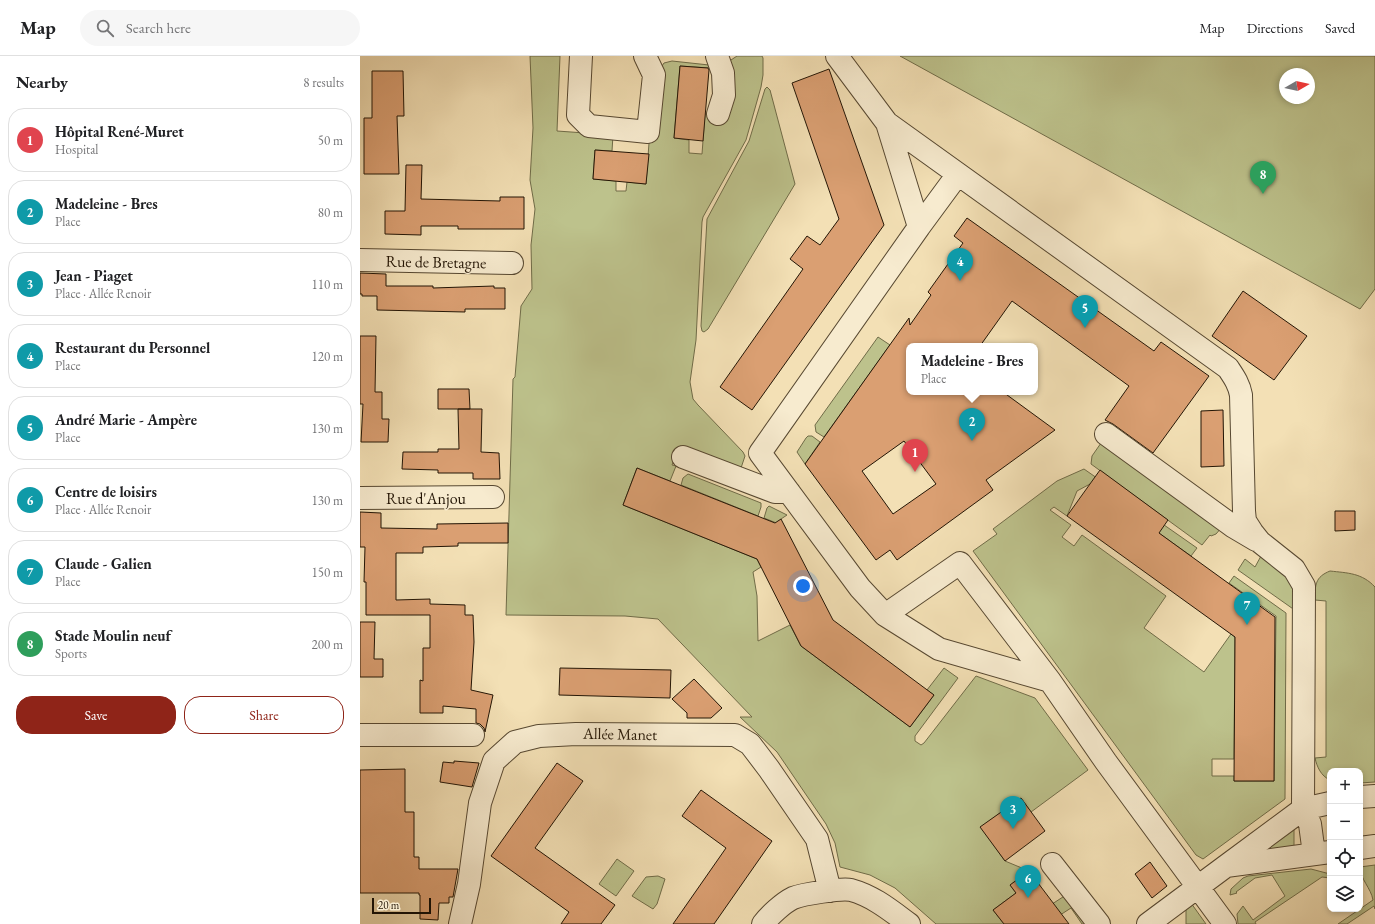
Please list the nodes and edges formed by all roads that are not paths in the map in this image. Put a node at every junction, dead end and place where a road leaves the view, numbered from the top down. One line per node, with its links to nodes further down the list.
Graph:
1 (581, 56): 2 (street)
2 (651, 56)
3 (717, 56): 5 (street)
4 (837, 56): 6 (street)
5 (718, 114)
6 (887, 124): 7 (street); 8 (street)
7 (958, 174): 8 (street); 16 (street)
8 (919, 227): 13 (street)
9 (360, 260): 10 (street, Rue de Bretagne)
10 (512, 263)
11 (1106, 434): 16 (street)
12 (683, 457): 13 (street)
13 (789, 492): 17 (street)
14 (492, 497): 15 (street, Rue d'Anjou)
15 (360, 498)
16 (1260, 542): 24 (street)
17 (885, 615): 18 (street); 18 (street)
18 (1050, 681): 30 (street)
19 (360, 735): 20 (street)
20 (473, 735)
21 (1375, 796): 22 (street)
22 (1363, 797)
23 (1327, 803): 24 (street)
24 (1303, 809): 27 (street); 29 (street)
25 (1375, 846): 26 (street)
26 (1363, 848)
27 (1322, 853): 29 (street)
28 (1052, 864): 35 (street)
29 (1226, 866): 30 (street)
30 (1198, 886): 36 (street); 37 (street)
31 (830, 891): 32 (street, Allée Manet); 33 (street); 34 (street)
32 (460, 924)
33 (763, 924)
34 (909, 924)
35 (1099, 924)
36 (1148, 924)
37 (1226, 924)

